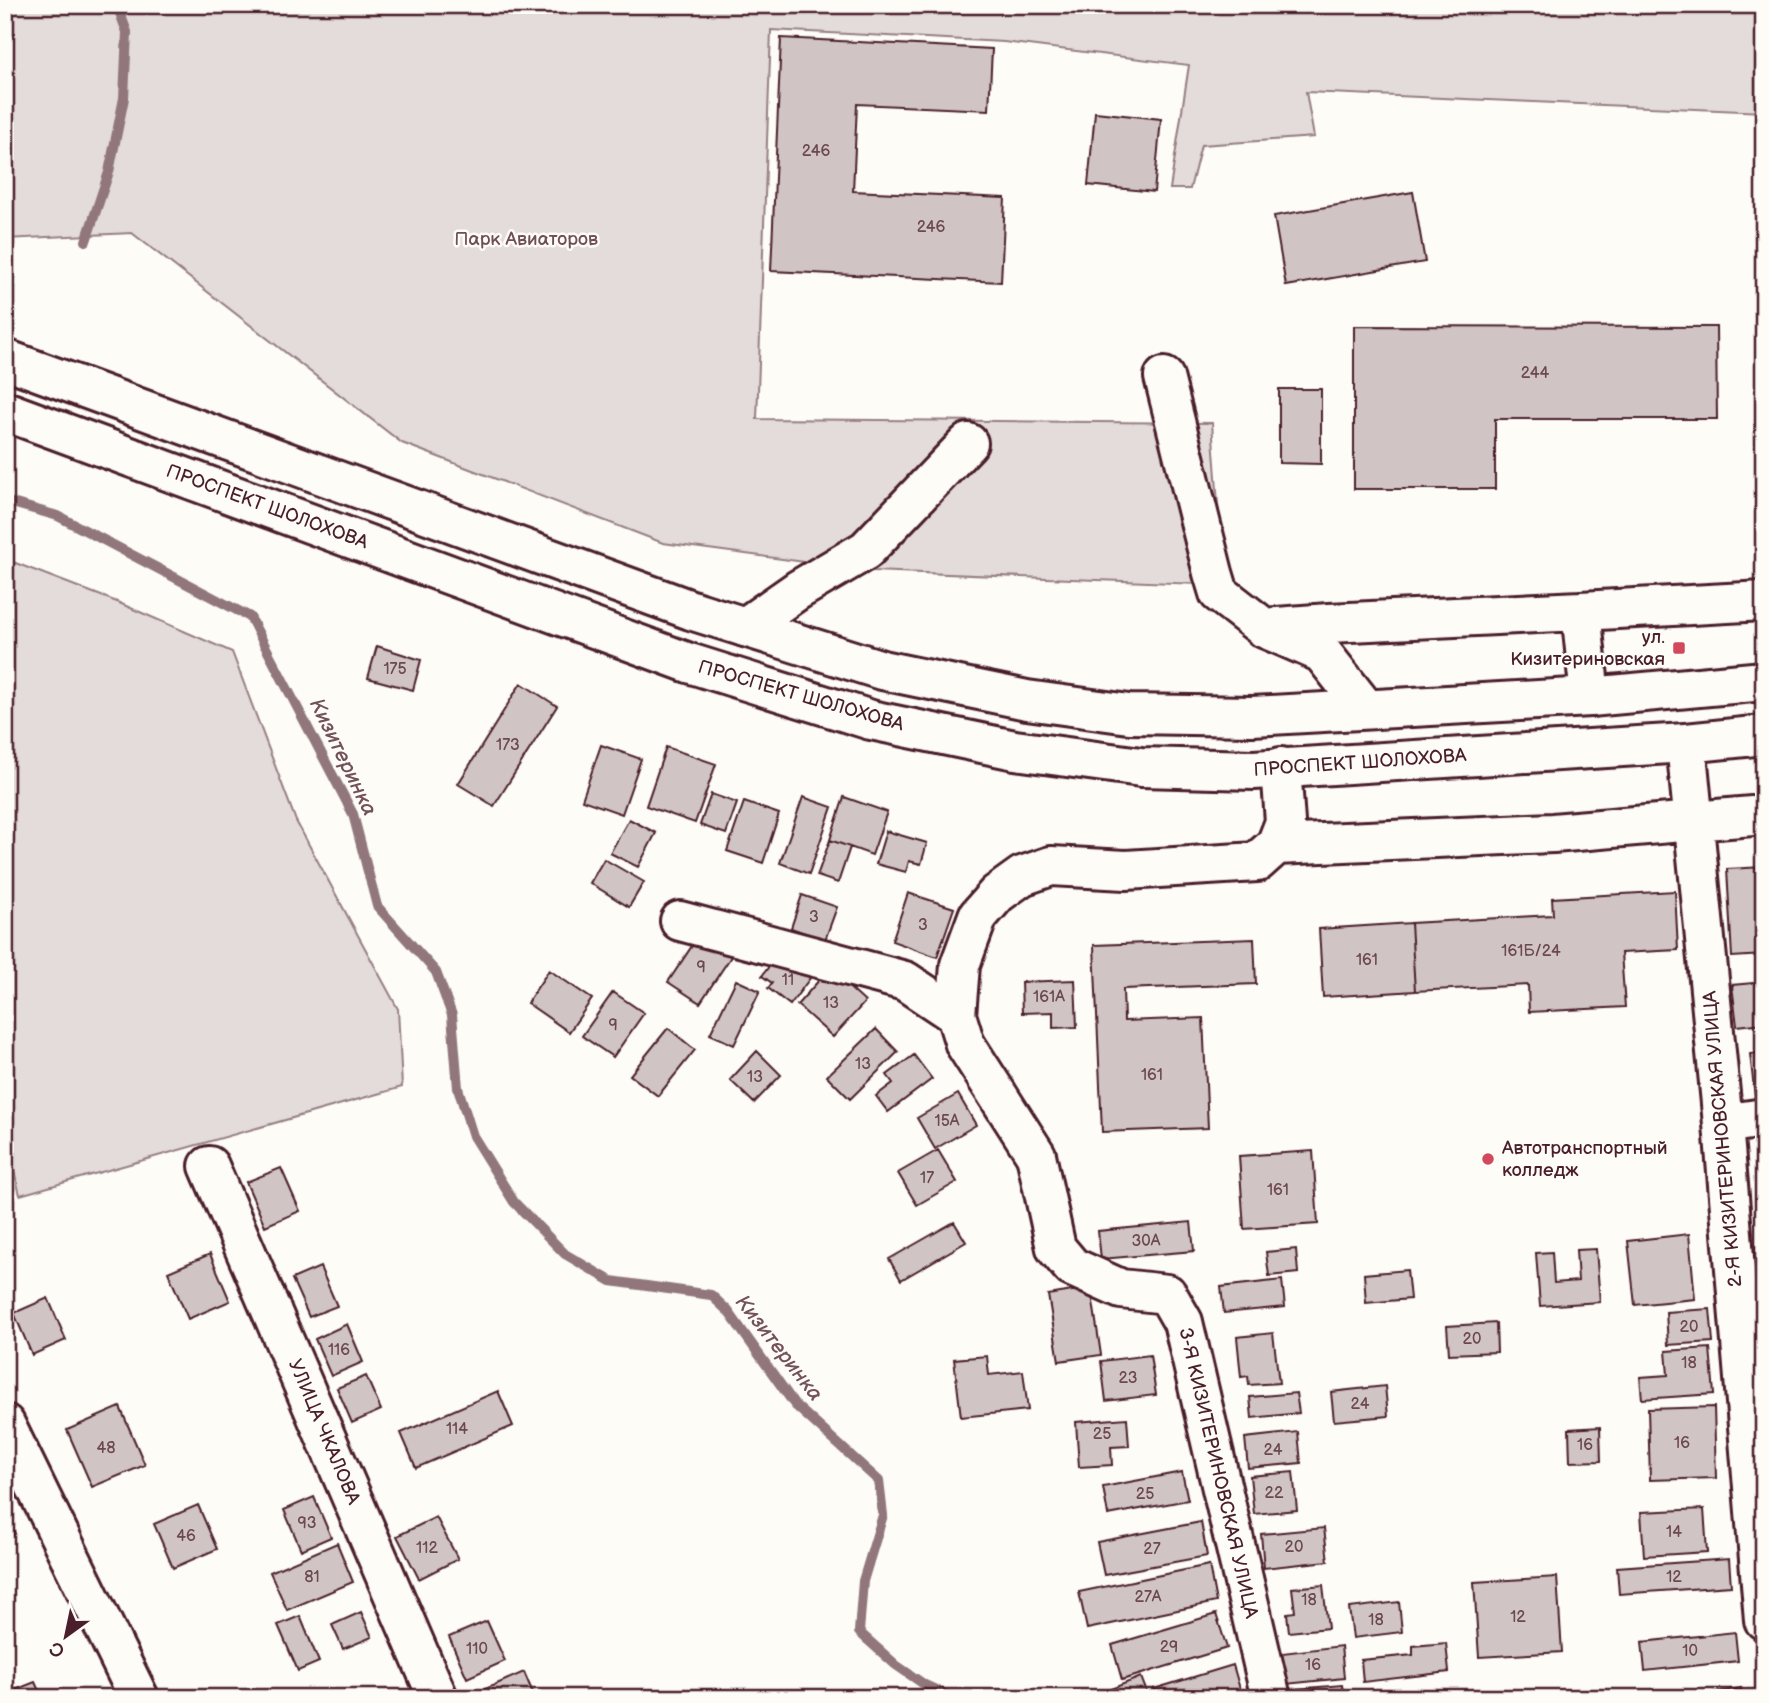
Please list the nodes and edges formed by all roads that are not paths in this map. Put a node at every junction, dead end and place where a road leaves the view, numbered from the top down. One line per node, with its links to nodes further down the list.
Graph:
1 (5, 359): 7 (main road)
2 (1164, 377): 8 (main road)
3 (5, 411): 14 (main road, ПРОСПЕКТ ШОЛОХОВА)
4 (968, 443): 7 (main road)
5 (1764, 601): 6 (main road)
6 (1581, 611): 8 (main road); 10 (main road)
7 (745, 627): 11 (main road)
8 (1264, 628): 11 (main road)
9 (1764, 681): 10 (main road)
10 (1590, 697): 11 (main road)
11 (1366, 709)
12 (1764, 735): 13 (main road, ПРОСПЕКТ ШОЛОХОВА)
13 (1686, 743): 14 (main road, ПРОСПЕКТ ШОЛОХОВА); 16 (main road, 2-Я КИЗИТЕРИНОВСКАЯ УЛИЦА)
14 (1281, 767): 17 (main road)
15 (1764, 815): 16 (main road)
16 (1693, 822): 17 (main road); 21 (main road, 2-Я КИЗИТЕРИНОВСКАЯ УЛИЦА)
17 (1276, 845): 19 (main road, 3-Я КИЗИТЕРИНОВСКАЯ УЛИЦА)
18 (680, 921): 19 (main road)
19 (956, 1015): 27 (main road, 3-Я КИЗИТЕРИНОВСКАЯ УЛИЦА)
20 (1764, 1118): 21 (main road)
21 (1723, 1124): 24 (main road, 2-Я КИЗИТЕРИНОВСКАЯ УЛИЦА)
22 (209, 1166): 26 (main road, УЛИЦА ЧКАЛОВА)
23 (5, 1424): 25 (main road)
24 (1764, 1620)
25 (139, 1698)
26 (438, 1698)
27 (1271, 1698)

